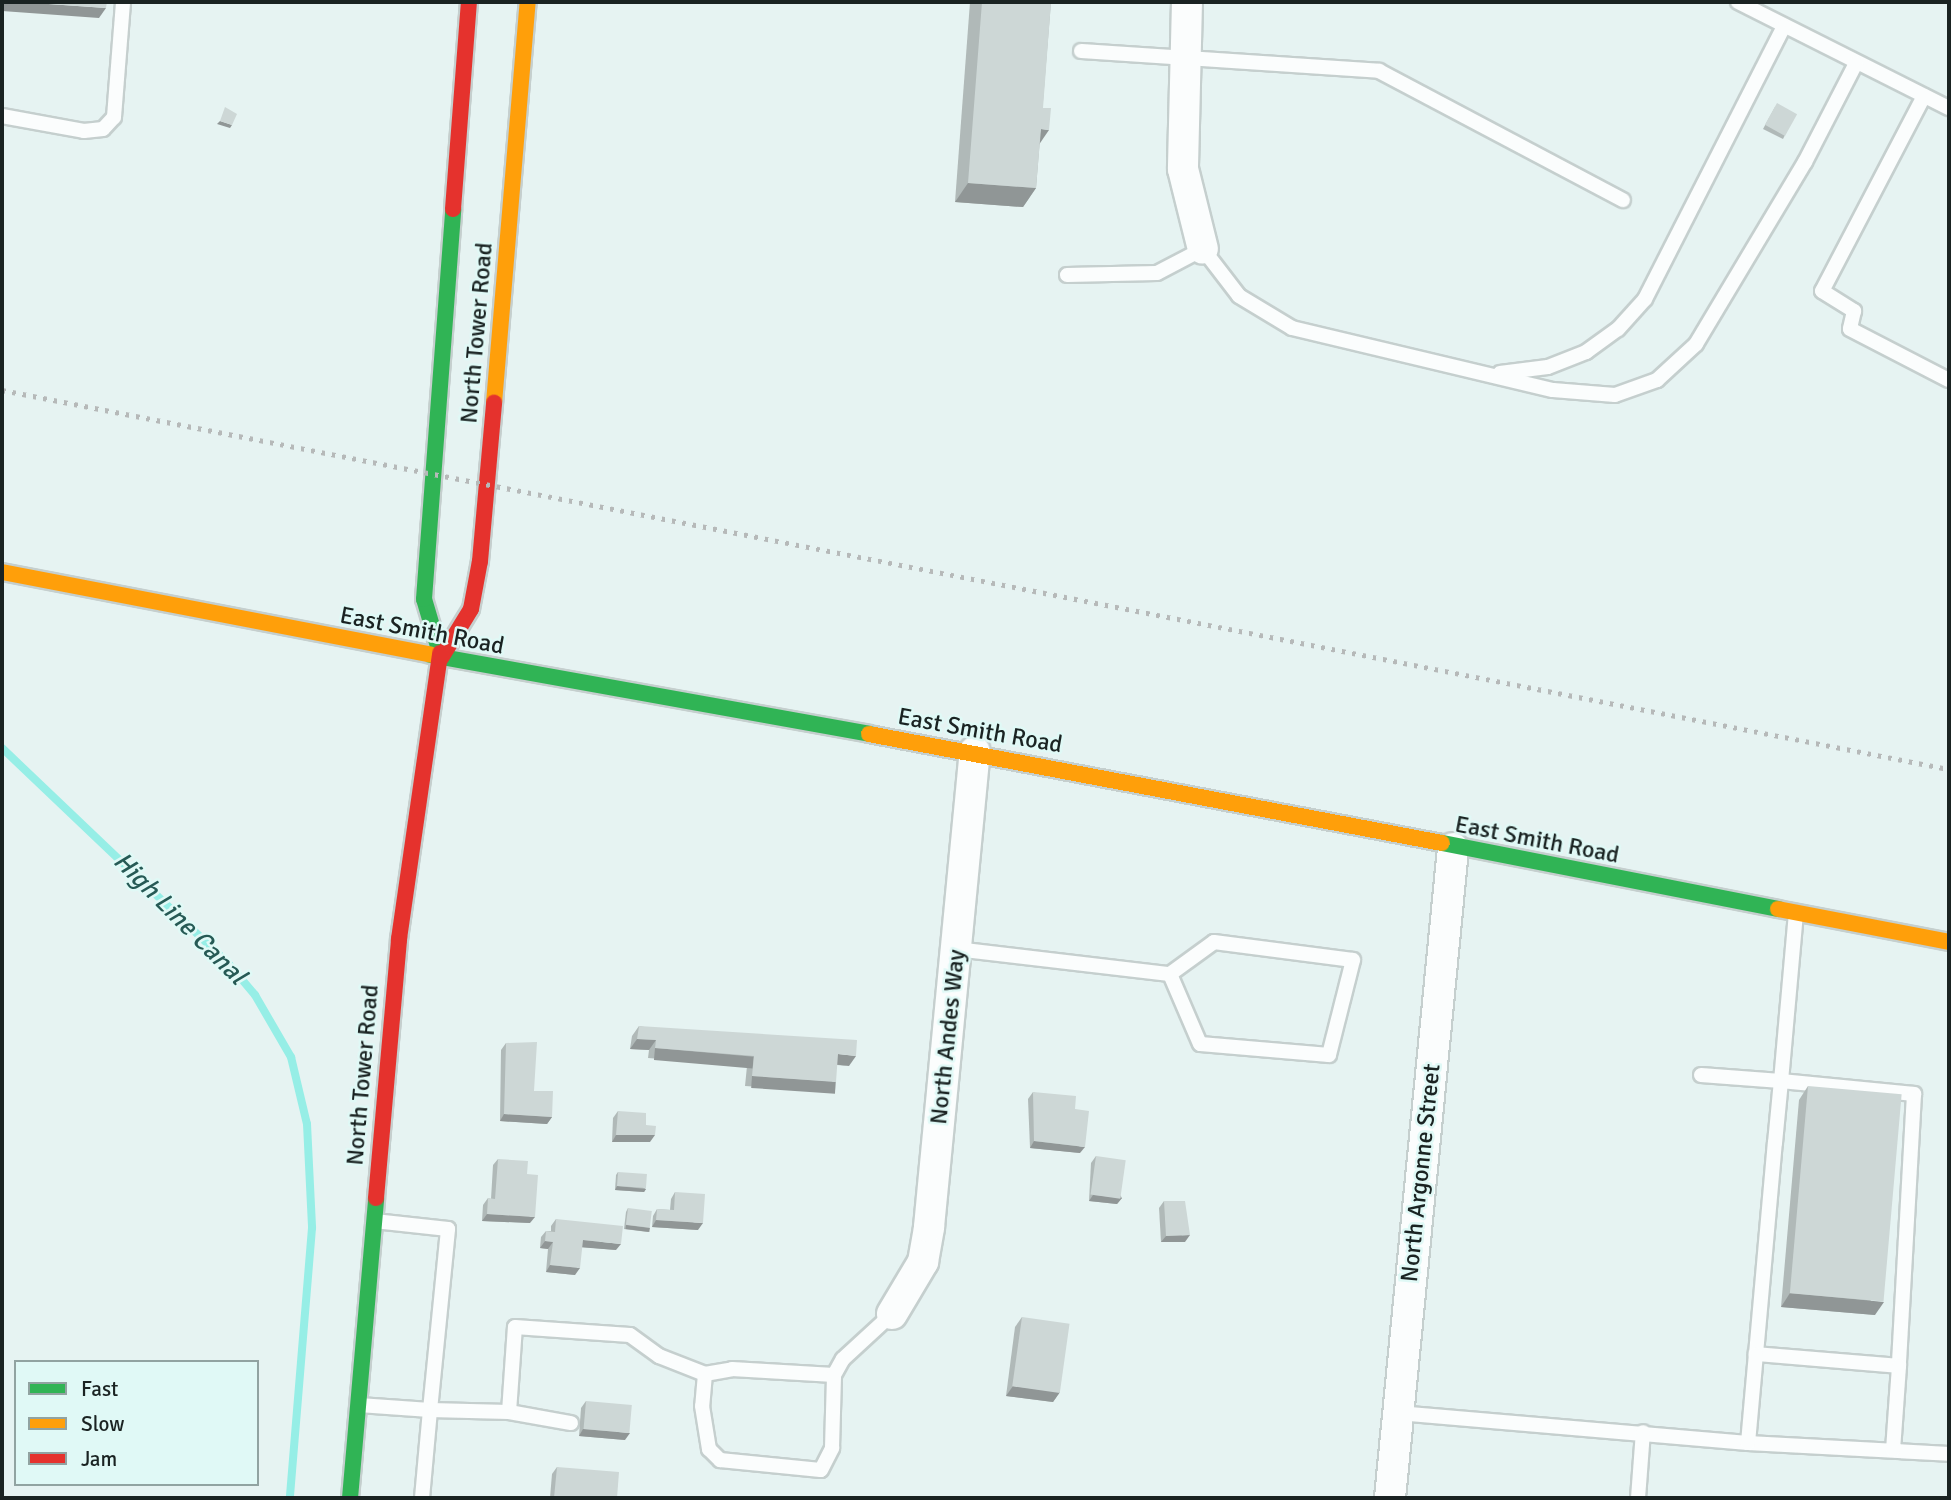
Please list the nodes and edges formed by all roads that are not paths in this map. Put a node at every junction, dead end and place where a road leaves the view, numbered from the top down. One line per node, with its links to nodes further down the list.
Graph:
1 (123, 2): 12 (lane)
2 (469, 2): 19 (main road, North Tower Road)
3 (528, 2): 19 (main road, North Tower Road)
4 (1187, 2): 8 (street)
5 (1738, 2): 6 (lane)
6 (1784, 26): 9 (lane); 16 (lane)
7 (1081, 51): 8 (lane)
8 (1185, 58): 13 (lane); 14 (street)
9 (1856, 62): 10 (lane); 16 (lane)
10 (1924, 96): 11 (lane); 17 (lane)
11 (1949, 108)
12 (2, 116)
13 (1623, 200)
14 (1203, 249): 15 (lane); 16 (lane)
15 (1067, 275)
16 (1491, 374)
17 (1949, 380)
18 (2, 572): 19 (main road, East Smith Road)
19 (441, 658): 20 (main road, East Smith Road); 28 (main road, North Tower Road)
20 (975, 751): 21 (main road, East Smith Road); 24 (street, North Andes Way)
21 (1453, 848): 22 (main road, East Smith Road); 37 (street, North Argonne Street)
22 (1797, 913): 23 (main road, East Smith Road); 27 (lane)
23 (1949, 942)
24 (956, 949): 25 (lane); 29 (street, North Andes Way)
25 (1170, 974): 25 (lane)
26 (1701, 1074): 27 (lane)
27 (1781, 1081): 30 (lane); 31 (lane)
28 (373, 1221): 34 (main road, North Tower Road); 35 (lane)
29 (892, 1314): 33 (lane)
30 (1755, 1354): 31 (lane); 40 (lane)
31 (1899, 1366): 41 (lane)
32 (705, 1374): 33 (lane); 33 (lane); 36 (lane)
33 (834, 1375)
34 (358, 1405): 35 (lane); 43 (main road, North Tower Road)
35 (430, 1410): 36 (lane); 44 (lane)
36 (509, 1412): 38 (lane)
37 (1398, 1413): 39 (lane); 45 (street, North Argonne Street)
38 (571, 1423)
39 (1643, 1432): 40 (lane); 46 (lane)
40 (1748, 1443): 41 (lane)
41 (1894, 1450): 42 (lane)
42 (1949, 1454)
43 (350, 1498)
44 (422, 1498)
45 (1390, 1498)
46 (1637, 1498)

